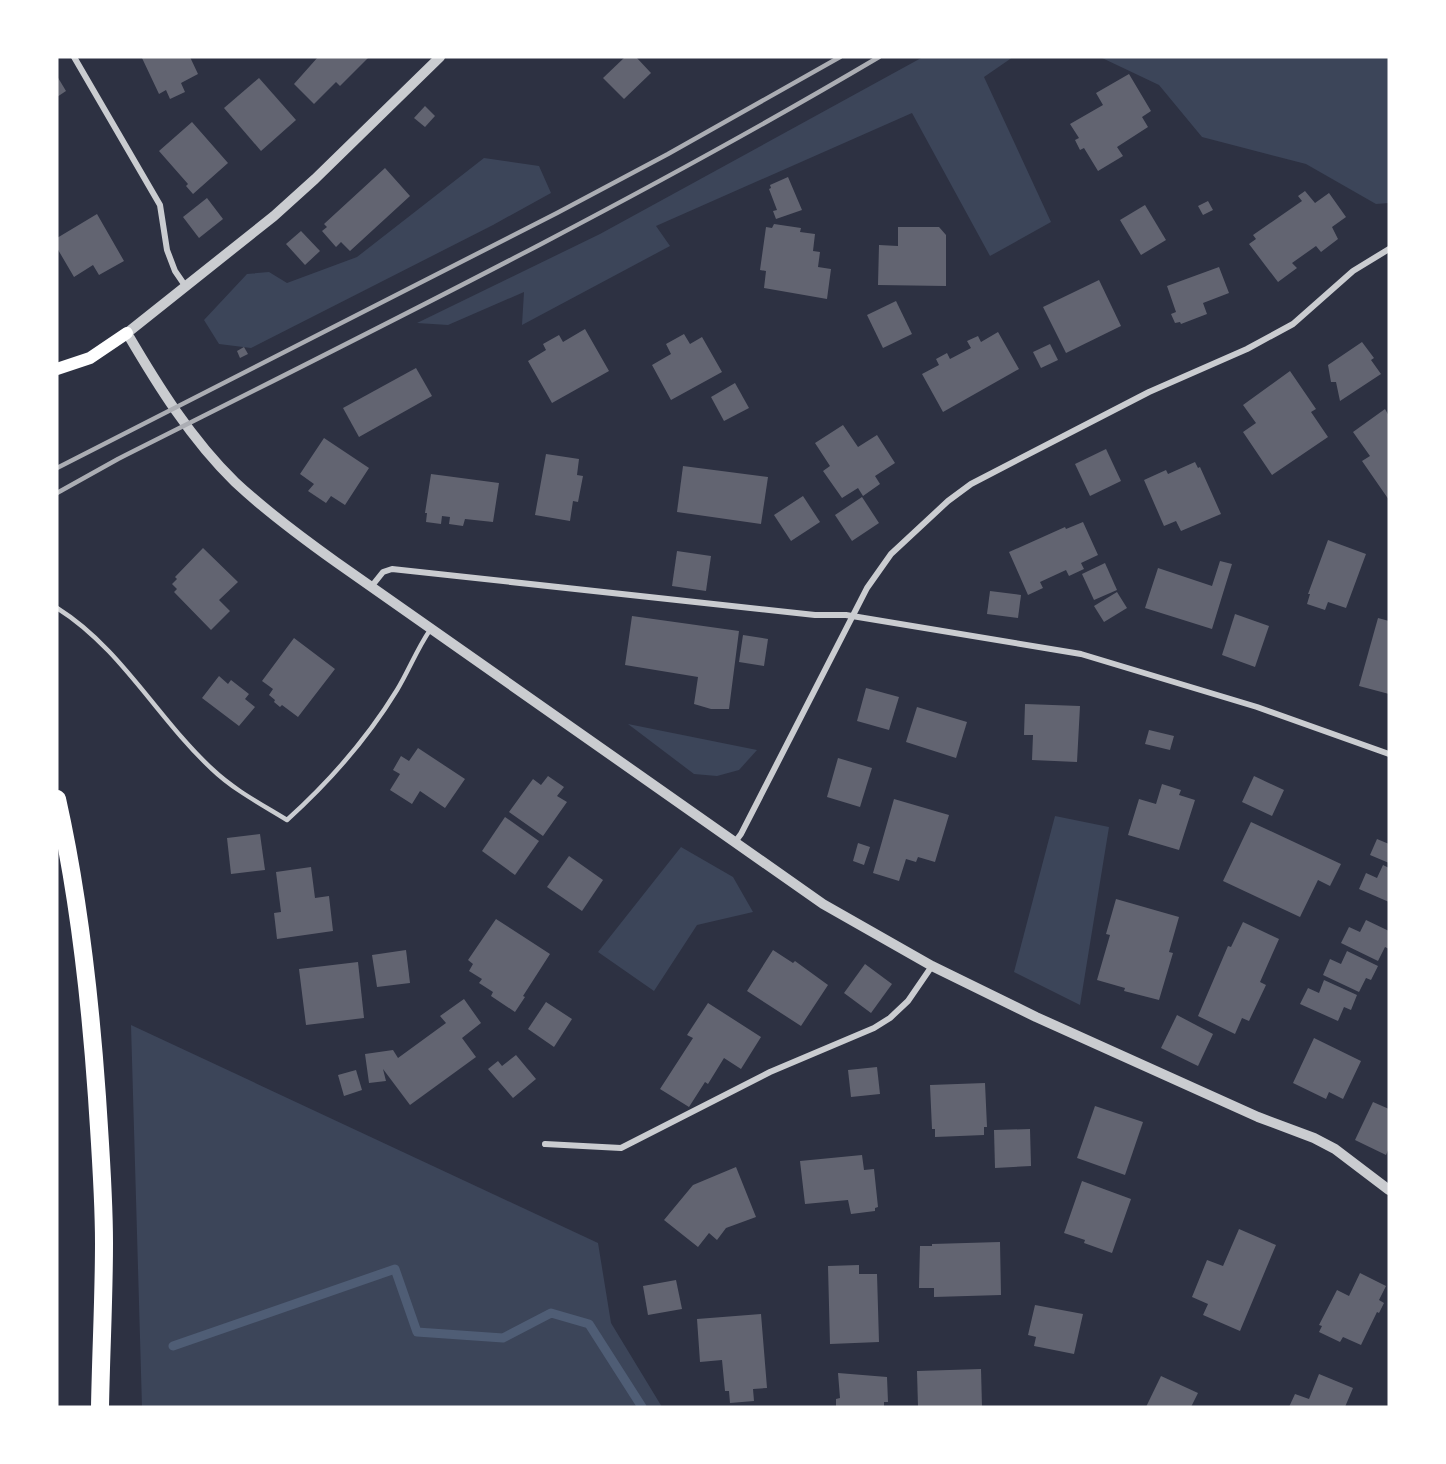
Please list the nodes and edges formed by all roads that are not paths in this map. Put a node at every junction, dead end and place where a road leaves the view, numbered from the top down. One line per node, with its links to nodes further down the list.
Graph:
1 (74, 57): 4 (street)
2 (440, 57): 4 (street)
3 (1389, 249): 9 (street)
4 (186, 287): 5 (street)
5 (127, 333): 6 (main road); 7 (street)
6 (57, 369)
7 (371, 588): 9 (street); 10 (street)
8 (57, 608): 10 (lane)
9 (851, 616): 11 (street); 13 (street)
10 (430, 630): 13 (street)
11 (1389, 754)
12 (57, 799): 17 (highway)
13 (735, 842): 14 (street)
14 (932, 966): 15 (street); 16 (street)
15 (545, 1144)
16 (1389, 1190)
17 (100, 1407)

